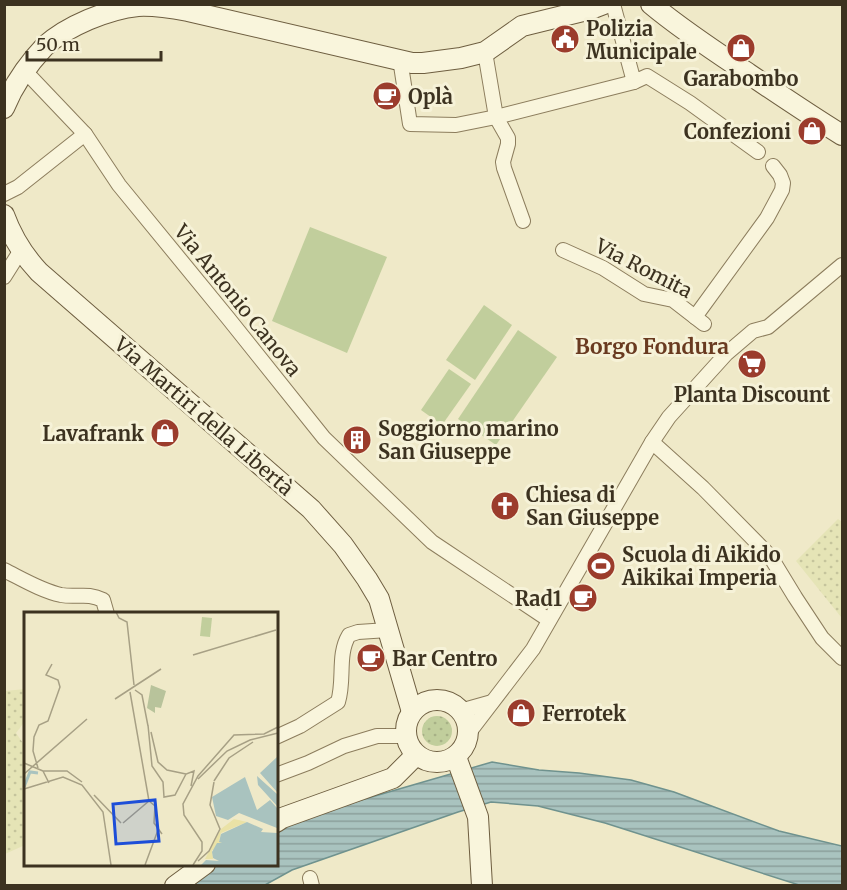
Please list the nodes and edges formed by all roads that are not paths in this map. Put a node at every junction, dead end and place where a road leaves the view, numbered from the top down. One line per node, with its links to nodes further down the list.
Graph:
1 (603, 4): 4 (street)
2 (613, 4): 7 (street)
3 (651, 4): 11 (street)
4 (485, 52): 5 (street); 9 (street)
5 (400, 59): 6 (street); 9 (street)
6 (25, 71): 8 (street); 10 (street, Via Antonio Canova)
7 (634, 82): 9 (street); 12 (street)
8 (4, 108)
9 (496, 117): 16 (street)
10 (85, 134): 14 (street); 24 (street, Via Antonio Canova)
11 (843, 135)
12 (758, 152)
13 (773, 166): 18 (street, Via Romita)
14 (4, 195)
15 (4, 215): 17 (street, Via Martiri della Libertà)
16 (523, 221)
17 (21, 250): 20 (street); 25 (street, Via Martiri della Libertà)
18 (563, 250)
19 (843, 265): 21 (street)
20 (4, 277)
21 (652, 442): 24 (street); 26 (street)
22 (4, 570): 23 (street)
23 (106, 612)
24 (549, 620): 29 (street)
25 (388, 630): 27 (street, Via Martiri della Libertà); 33 (street)
26 (843, 658)
27 (403, 677): 28 (street); 31 (street, Via Martiri della Libertà)
28 (436, 700): 30 (street); 31 (street)
29 (492, 702): 30 (street); 32 (street)
30 (460, 711): 32 (street)
31 (412, 712): 34 (street)
32 (468, 734): 36 (street)
33 (278, 736)
34 (406, 736): 35 (street); 37 (street)
35 (416, 755): 36 (street); 38 (street)
36 (457, 761): 41 (street)
37 (278, 774)
38 (278, 821)
39 (202, 866): 40 (street)
40 (175, 885)
41 (482, 885)

